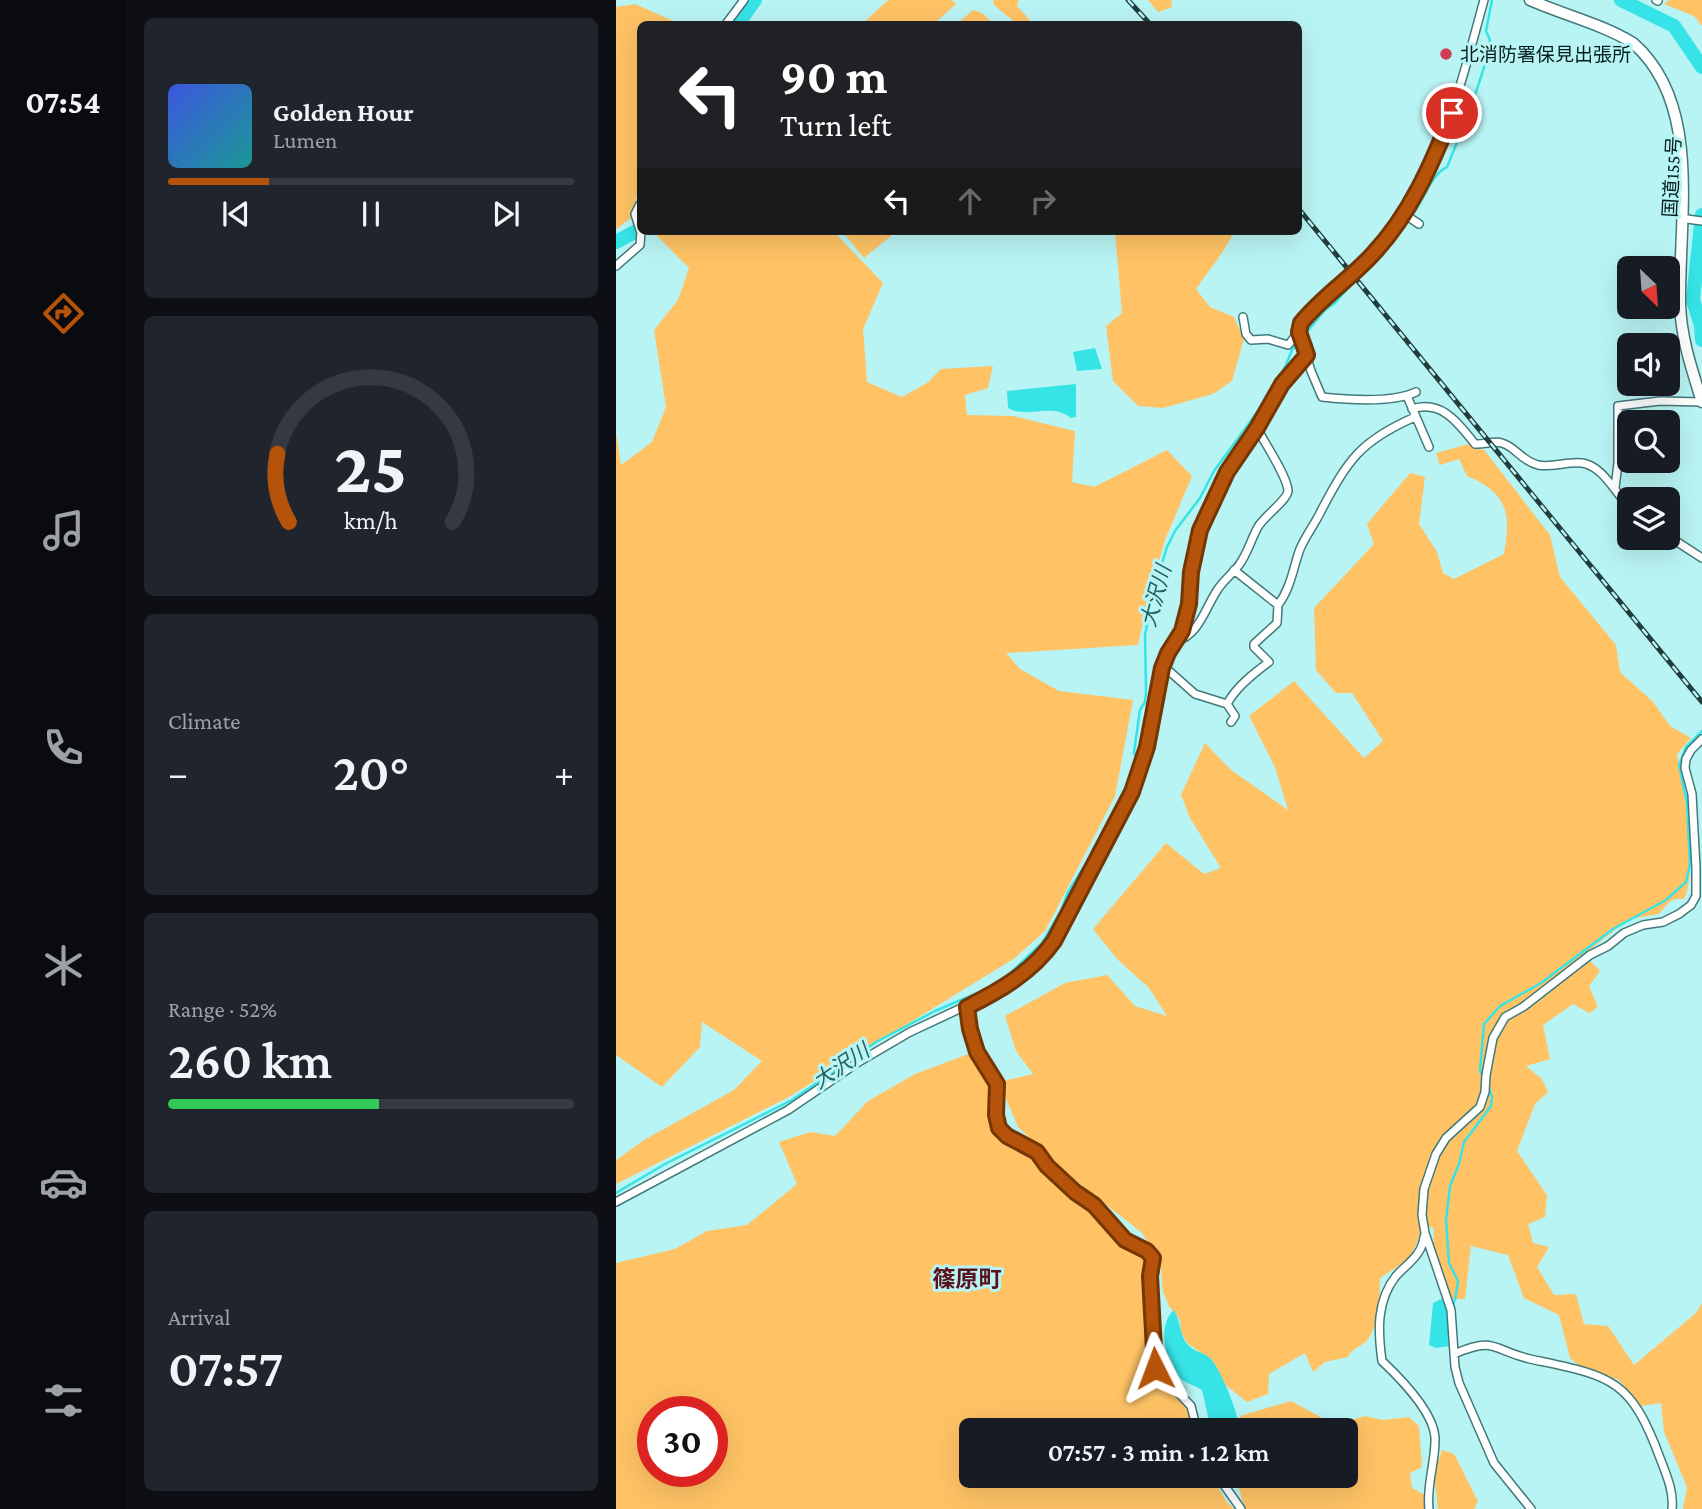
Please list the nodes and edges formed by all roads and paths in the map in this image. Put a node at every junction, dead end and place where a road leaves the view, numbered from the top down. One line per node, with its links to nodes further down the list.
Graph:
1 (744, 0): 4 (street)
2 (1484, 0): 7 (street)
3 (1530, 0): 5 (highway)
4 (728, 21)
5 (1681, 95)
6 (1693, 157): 8 (highway, 国道155号)
7 (1406, 215): 9 (street); 13 (street)
8 (1695, 220): 17 (highway, 国道155号)
9 (1419, 224)
10 (640, 235): 11 (street)
11 (616, 266)
12 (1242, 317): 13 (street)
13 (1299, 332): 14 (street)
14 (1305, 351): 16 (street); 19 (street)
15 (1416, 392): 16 (street)
16 (1407, 397): 18 (street)
17 (1702, 402): 21 (street)
18 (1413, 413): 20 (street); 21 (street); 26 (street)
19 (1257, 428): 25 (street); 27 (street)
20 (1429, 447)
21 (1615, 488): 22 (street)
22 (1617, 491)
23 (1680, 544): 24 (street)
24 (1702, 558)
25 (1234, 570): 26 (street); 27 (street)
26 (1278, 605): 29 (street)
27 (1168, 653): 28 (street)
28 (1162, 668): 29 (street); 32 (street)
29 (1227, 704): 30 (street)
30 (1231, 722)
31 (1702, 739): 34 (street)
32 (967, 1007): 33 (street); 36 (street)
33 (616, 1202)
34 (1425, 1233): 35 (street); 39 (street)
35 (1454, 1354): 40 (street); 41 (street)
36 (1194, 1418)
37 (1226, 1488): 38 (street)
38 (1241, 1509)
39 (1429, 1509)
40 (1531, 1509)
41 (1672, 1509)

